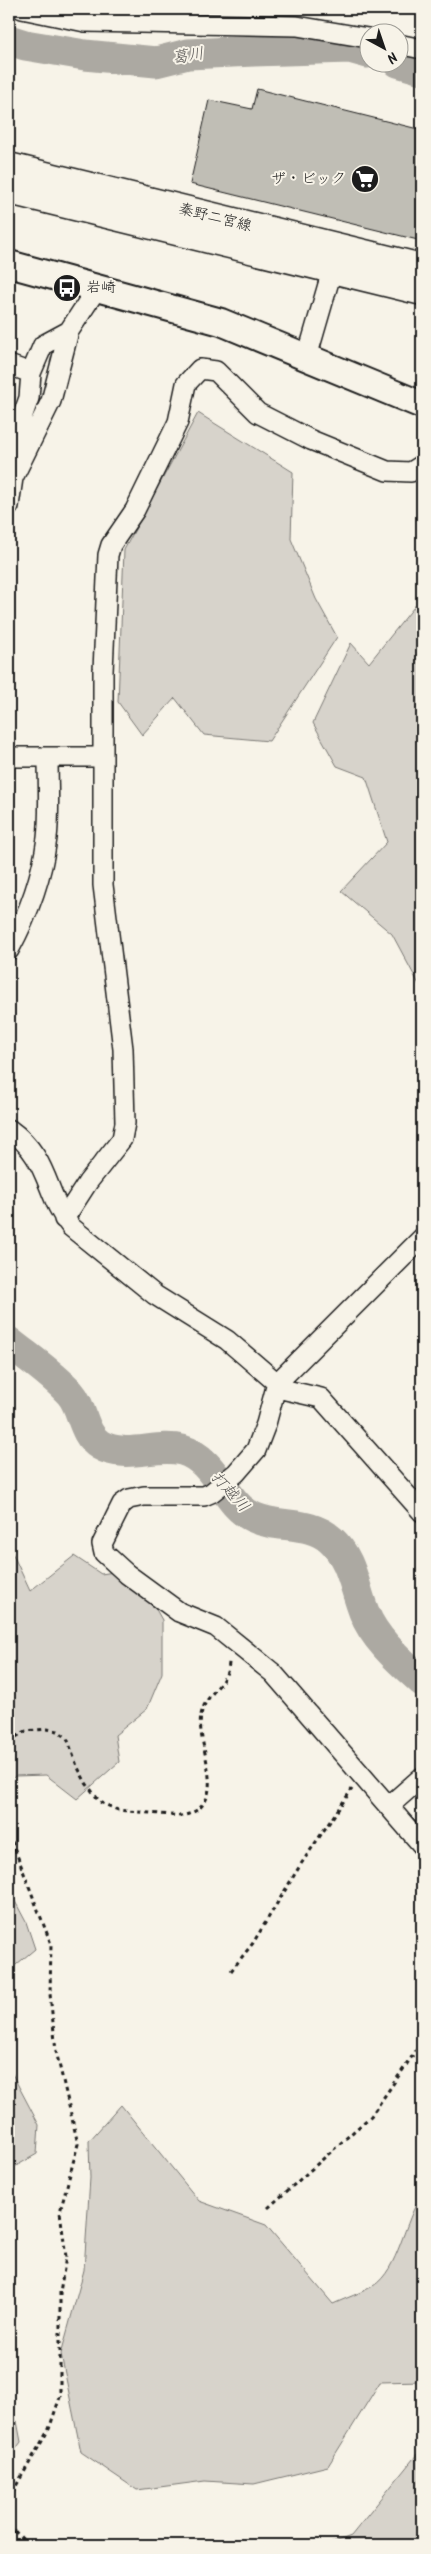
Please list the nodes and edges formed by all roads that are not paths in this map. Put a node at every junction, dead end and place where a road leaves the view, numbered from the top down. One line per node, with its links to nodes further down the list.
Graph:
1 (22, 9): 2 (street)
2 (146, 17): 3 (street)
3 (358, 36)
4 (408, 46): 5 (street)
5 (422, 49)
6 (9, 167): 8 (main road, 秦野二宮線)
7 (9, 190): 8 (main road, 秦野二宮線)
8 (336, 258): 10 (main road, 秦野二宮線); 12 (main road, 秦野二宮線); 14 (street)
9 (9, 264): 11 (street)
10 (422, 268)
11 (98, 288): 13 (street); 14 (street)
12 (422, 291)
13 (69, 331): 16 (street); 20 (street)
14 (307, 357): 17 (street)
15 (9, 365): 16 (street)
16 (31, 373): 18 (street)
17 (422, 405)
18 (9, 454)
19 (422, 465): 22 (street)
20 (9, 506)
21 (9, 757): 23 (street)
22 (103, 757): 23 (street); 26 (street)
23 (48, 758): 24 (street)
24 (9, 950)
25 (9, 1129): 26 (street)
26 (64, 1219): 28 (street)
27 (422, 1238): 28 (street)
28 (277, 1384): 29 (street); 31 (street)
29 (422, 1512)
30 (422, 1777): 31 (street)
31 (389, 1806): 32 (street)
32 (422, 1845)

